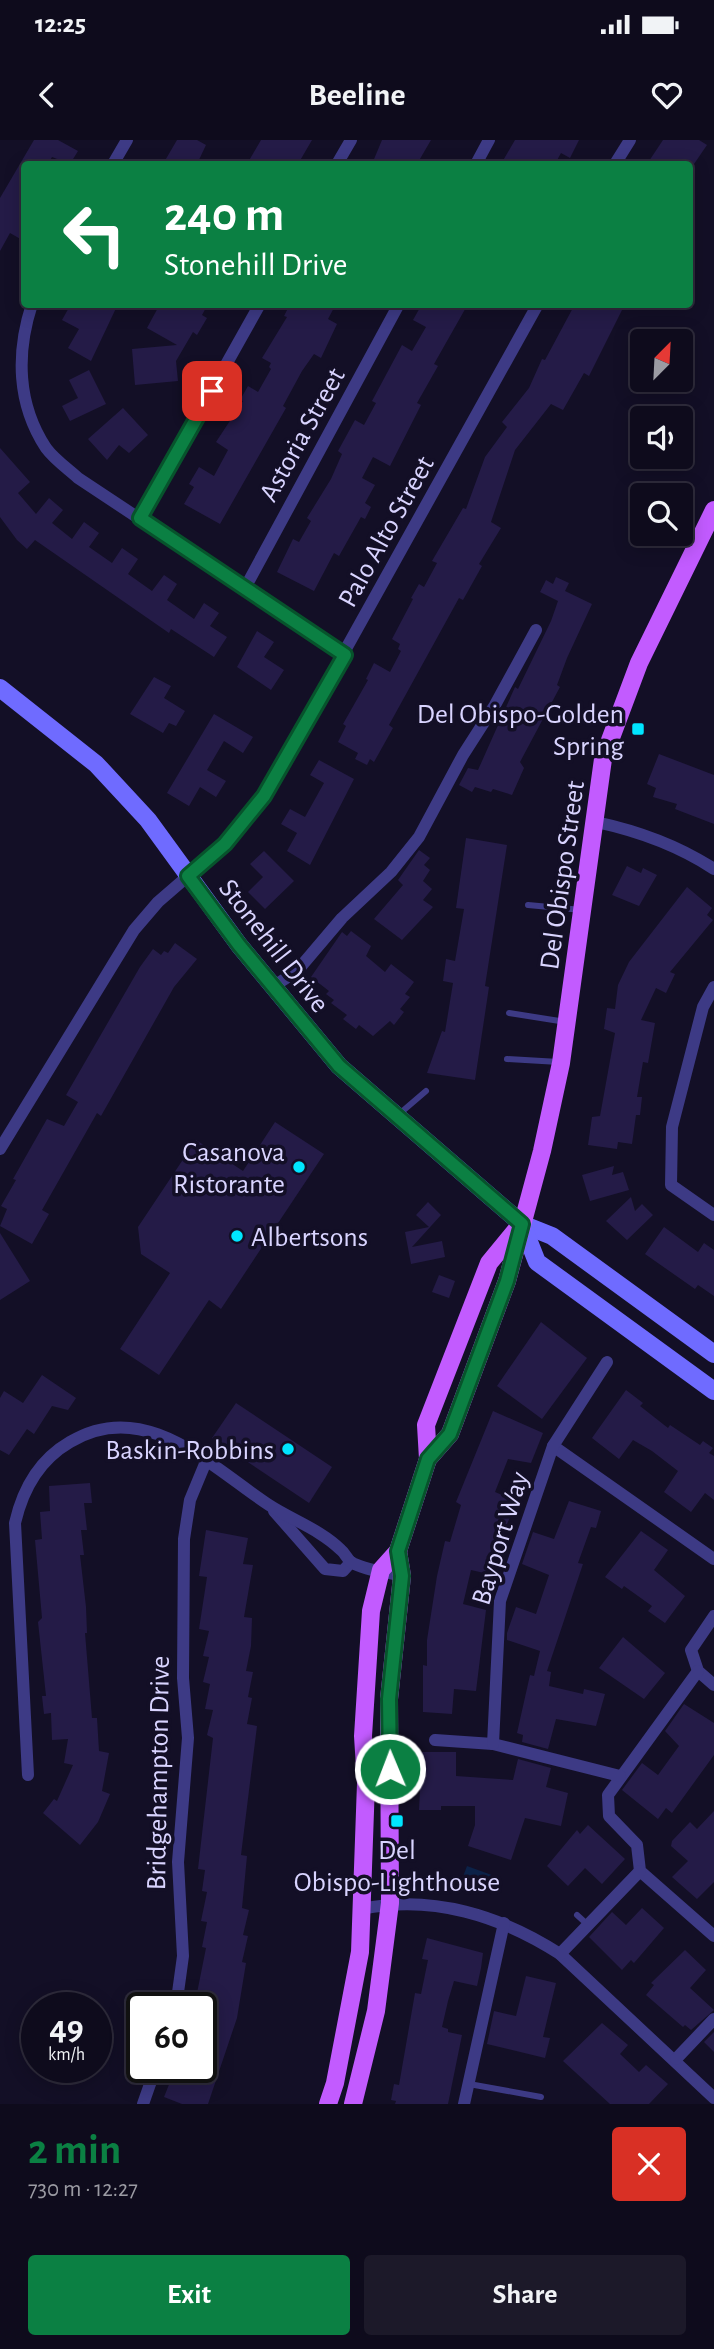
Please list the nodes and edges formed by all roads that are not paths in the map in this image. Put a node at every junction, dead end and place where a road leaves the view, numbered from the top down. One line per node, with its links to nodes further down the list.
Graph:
1 (127, 140): 5 (street)
2 (351, 140): 6 (street)
3 (489, 140): 7 (street)
4 (630, 140): 8 (street)
5 (115, 161)
6 (339, 161)
7 (478, 161)
8 (617, 161)
9 (31, 308): 14 (street)
10 (258, 308): 14 (street)
11 (398, 308): 15 (street, Astoria Street)
12 (536, 308): 17 (street, Palo Alto Street)
13 (714, 510): 19 (main road, Del Obispo Street)
14 (140, 518): 15 (street)
15 (245, 588): 17 (street)
16 (536, 631): 24 (street)
17 (345, 655): 21 (street, Palo Alto Street)
18 (0, 688): 21 (main road, Stonehill Drive)
19 (596, 822): 20 (street); 23 (main road, Del Obispo Street)
20 (714, 869)
21 (188, 876): 24 (main road, Stonehill Drive); 32 (street, Palo Alto Street)
22 (528, 905): 23 (lane)
23 (583, 910): 27 (main road, Del Obispo Street)
24 (274, 986): 31 (main road, Stonehill Drive)
25 (714, 987): 33 (street)
26 (509, 1013): 27 (lane)
27 (566, 1023): 29 (main road, Del Obispo Street)
28 (507, 1059): 29 (lane)
29 (561, 1062): 34 (main road, Del Obispo Street)
30 (426, 1091): 31 (lane)
31 (396, 1117): 34 (main road, Stonehill Drive)
32 (0, 1149)
33 (714, 1215)
34 (522, 1224): 35 (main road, Stonehill Drive); 37 (main road, Stonehill Drive); 39 (main road, Del Obispo Street); 39 (main road, Del Obispo Street)
35 (714, 1354)
36 (607, 1362): 38 (street, Bayport Way)
37 (714, 1391)
38 (553, 1446): 43 (street); 51 (street, Bayport Way)
39 (428, 1459): 42 (main road, Del Obispo Street)
40 (206, 1460): 41 (street); 52 (street); 62 (street, Bridgehampton Drive)
41 (269, 1505): 44 (street); 44 (street)
42 (398, 1551): 45 (main road, Del Obispo Street); 46 (main road, Del Obispo Street)
43 (714, 1559)
44 (351, 1562): 45 (street)
45 (381, 1570): 46 (street); 56 (main road)
46 (402, 1576): 55 (main road, Del Obispo Street)
47 (714, 1616): 48 (street)
48 (698, 1671): 49 (street); 53 (street)
49 (714, 1685)
50 (435, 1740): 51 (street)
51 (493, 1744): 53 (street)
52 (28, 1775)
53 (620, 1776): 54 (street)
54 (640, 1871): 59 (street); 60 (street)
55 (390, 1903): 56 (street); 58 (street); 71 (main road, Del Obispo Street)
56 (362, 1909): 70 (main road)
57 (578, 1915): 59 (lane)
58 (504, 1923): 61 (street); 66 (street)
59 (588, 1925): 61 (street)
60 (714, 1936)
61 (560, 1954): 64 (street)
62 (178, 1992)
63 (714, 2019): 64 (street)
64 (676, 2059): 68 (street)
65 (150, 2083): 69 (street)
66 (469, 2084): 67 (lane); 72 (street)
67 (541, 2097)
68 (709, 2099)
69 (143, 2104)
70 (328, 2104)
71 (353, 2104)
72 (464, 2104)

